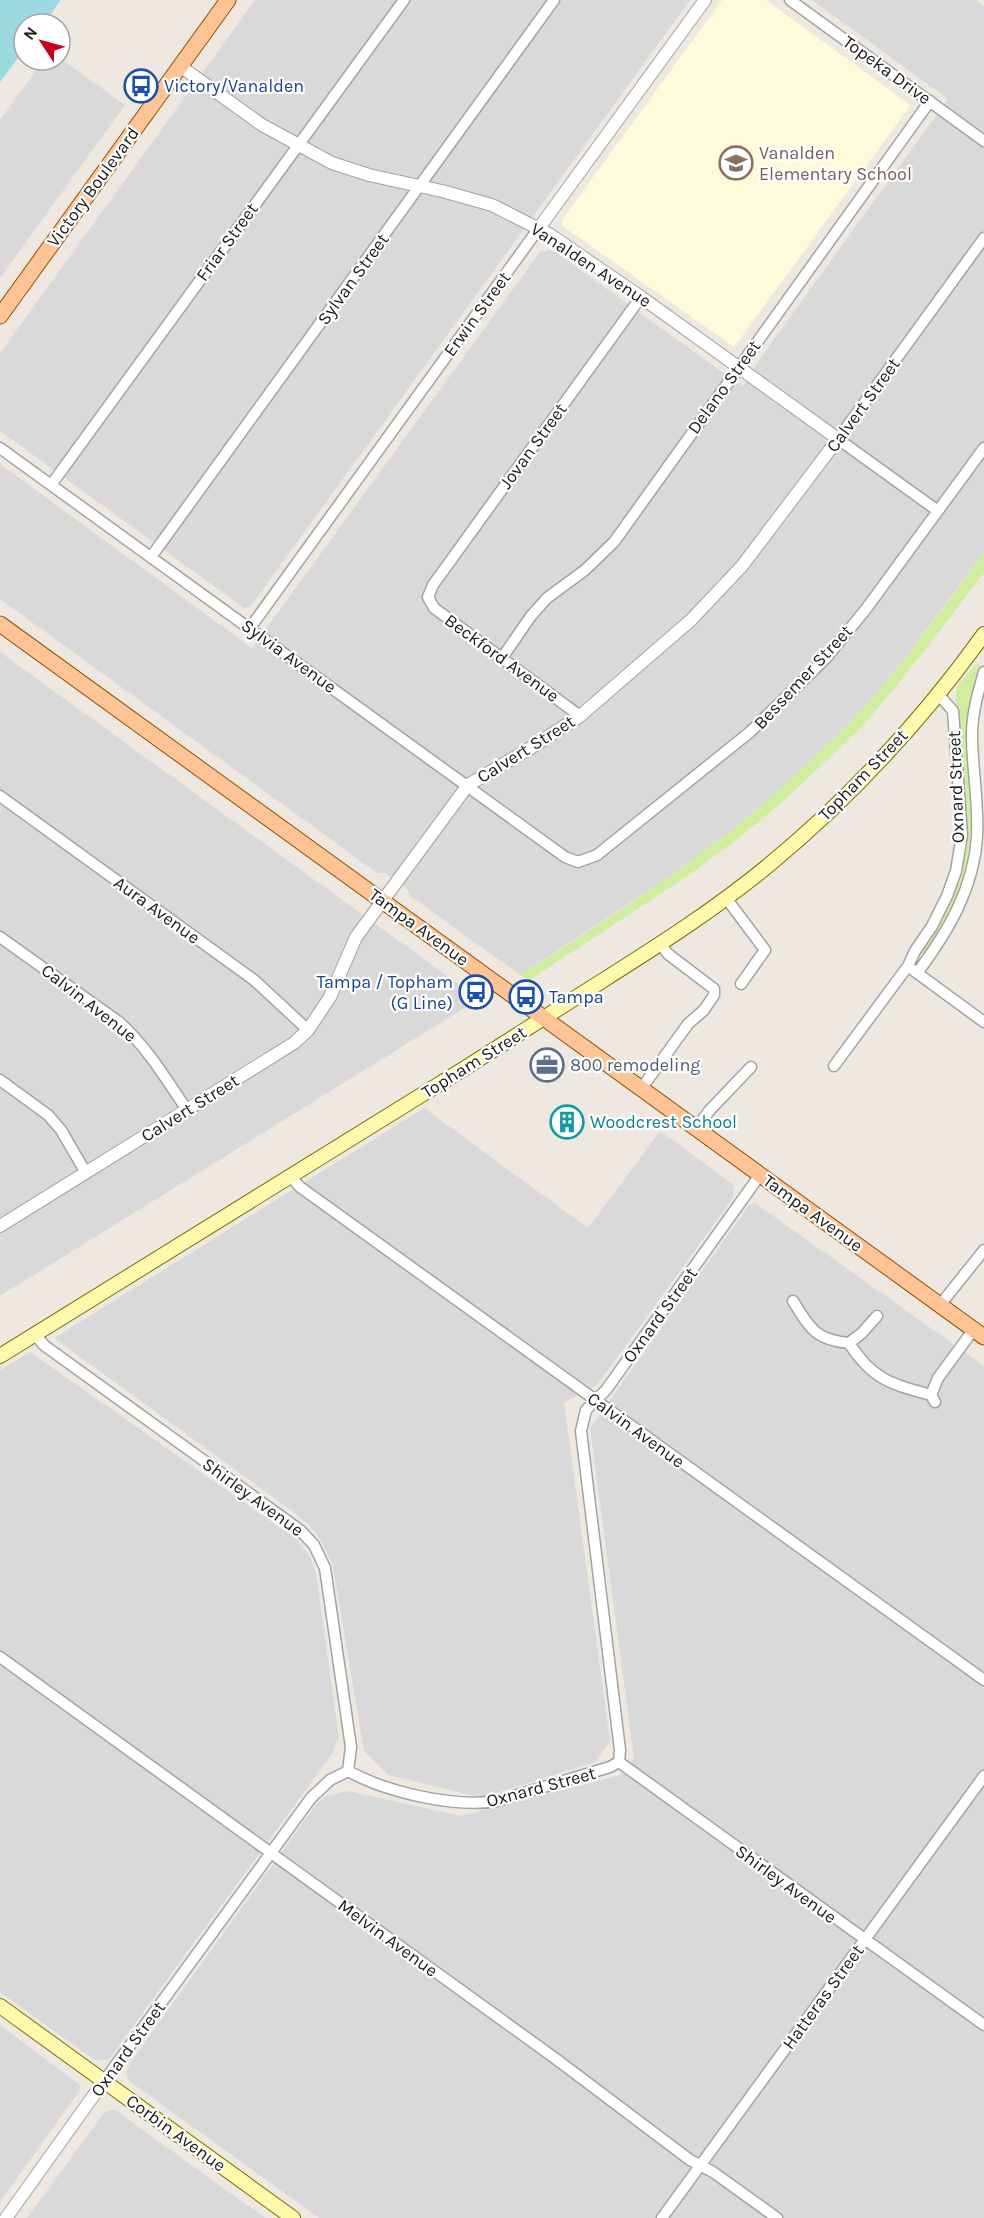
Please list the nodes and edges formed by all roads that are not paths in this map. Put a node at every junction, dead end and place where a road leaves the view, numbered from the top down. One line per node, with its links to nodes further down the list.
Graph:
1 (228, 0): 6 (main road, Victory Boulevard)
2 (404, 0): 9 (street, Friar Street)
3 (555, 0): 10 (street, Sylvan Street)
4 (705, 0): 11 (street, Erwin Street)
5 (790, 0): 7 (street, Topeka Drive)
6 (180, 66): 9 (street, Vanalden Avenue); 14 (main road, Victory Boulevard)
7 (930, 101): 8 (street, Topeka Drive); 15 (street, Delano Street)
8 (984, 141)
9 (298, 146): 10 (street, Vanalden Avenue); 19 (street, Friar Street)
10 (419, 187): 11 (street, Vanalden Avenue); 21 (street, Sylvan Street)
11 (539, 228): 13 (street, Vanalden Avenue); 24 (street, Erwin Street)
12 (984, 238): 16 (street, Calvert Street)
13 (641, 297): 15 (street, Vanalden Avenue); 22 (street, Jovan Street)
14 (0, 316)
15 (738, 368): 16 (street, Vanalden Avenue); 26 (street, Delano Street)
16 (838, 439): 20 (street, Vanalden Avenue); 29 (street, Calvert Street)
17 (0, 448): 19 (street, Sylvia Avenue)
18 (984, 448): 20 (street, Bessemer Street)
19 (51, 485): 21 (street, Sylvia Avenue)
20 (938, 511): 32 (street, Bessemer Street)
21 (151, 557): 24 (street, Sylvia Avenue)
22 (428, 597): 26 (street, Beckford Avenue)
23 (0, 624): 34 (main road, Tampa Avenue)
24 (250, 628): 30 (street, Sylvia Avenue)
25 (983, 638): 28 (main road, Topham Street)
26 (502, 658): 29 (street, Beckford Avenue)
27 (984, 672): 37 (street, Oxnard Street)
28 (938, 694): 33 (main road, Topham Street); 37 (street, Oxnard Street)
29 (580, 716): 30 (street, Calvert Street)
30 (468, 784): 32 (street, Sylvia Avenue); 34 (street, Calvert Street)
31 (0, 796): 41 (street, Aura Avenue)
32 (578, 862)
33 (726, 898): 36 (main road, Topham Street); 38 (street)
34 (382, 900): 39 (main road, Tampa Avenue); 41 (street, Calvert Street)
35 (0, 937): 46 (street, Calvin Avenue)
36 (661, 945): 39 (main road, Topham Street); 45 (street)
37 (913, 969): 40 (street); 42 (street, Oxnard Street)
38 (741, 984)
39 (544, 1018): 45 (main road, Tampa Avenue); 50 (main road, Topham Street)
40 (984, 1022)
41 (308, 1030): 46 (street, Calvert Street)
42 (834, 1066)
43 (751, 1067): 47 (street)
44 (0, 1080): 48 (street)
45 (641, 1089): 47 (main road, Tampa Avenue)
46 (187, 1110): 48 (street, Calvert Street)
47 (696, 1129): 49 (main road, Tampa Avenue)
48 (86, 1173): 51 (street, Calvert Street)
49 (760, 1175): 54 (main road, Tampa Avenue); 60 (street, Oxnard Street)
50 (290, 1176): 57 (main road, Topham Street); 60 (street, Calvin Avenue)
51 (0, 1226)
52 (984, 1250): 54 (street)
53 (793, 1301): 58 (street)
54 (940, 1305): 56 (main road, Tampa Avenue)
55 (877, 1316): 58 (street)
56 (979, 1333): 58 (street)
57 (34, 1334): 59 (main road, Topham Street); 64 (street, Shirley Avenue)
58 (849, 1343)
59 (0, 1356)
60 (594, 1401): 62 (street, Calvin Avenue); 63 (street, Oxnard Street)
61 (0, 1657): 66 (street, Melvin Avenue)
62 (984, 1680)
63 (619, 1762): 64 (street, Oxnard Street); 67 (street, Shirley Avenue)
64 (348, 1771): 66 (street, Oxnard Street)
65 (984, 1776): 67 (street, Hatteras Street)
66 (271, 1853): 70 (street, Oxnard Street); 71 (street, Melvin Avenue)
67 (864, 1940): 69 (street, Shirley Avenue); 71 (street, Hatteras Street)
68 (0, 2006): 70 (main road, Corbin Avenue)
69 (984, 2025)
70 (104, 2081): 72 (street, Oxnard Street); 73 (main road, Corbin Avenue)
71 (700, 2166): 74 (street, Hatteras Street); 75 (street, Melvin Avenue)
72 (6, 2218)
73 (293, 2218)
74 (662, 2218)
75 (777, 2218)

